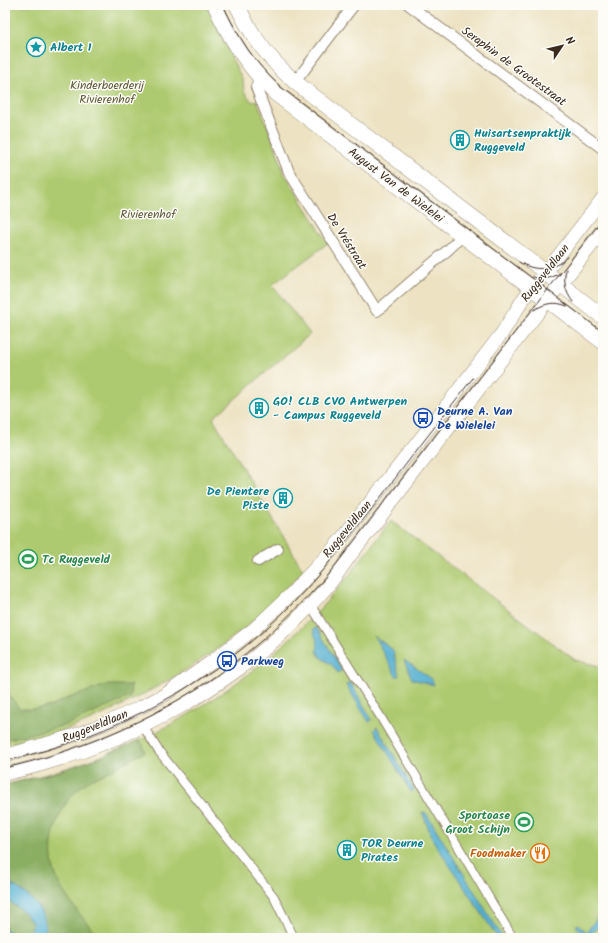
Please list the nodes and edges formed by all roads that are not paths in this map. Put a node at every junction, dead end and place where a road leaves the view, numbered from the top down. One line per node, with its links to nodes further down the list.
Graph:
1 (215, 5): 5 (main road, August Van de Wielelei)
2 (237, 5): 6 (main road, August Van de Wielelei)
3 (354, 5): 6 (street)
4 (409, 5): 7 (street, Seraphin de Grootestraat)
5 (260, 80): 10 (main road, August Van de Wielelei); 10 (street, De Vréstraat)
6 (296, 82): 11 (main road, August Van de Wielelei)
7 (603, 149)
8 (603, 198): 11 (street, Ruggeveldlaan)
9 (603, 231): 12 (street, Ruggeveldlaan)
10 (463, 235): 13 (main road, August Van de Wielelei)
11 (545, 272): 12 (main road, August Van de Wielelei); 13 (street, Ruggeveldlaan)
12 (560, 284): 14 (street, Ruggeveldlaan); 15 (main road, August Van de Wielelei)
13 (532, 288): 14 (main road, August Van de Wielelei); 21 (street, Ruggeveldlaan)
14 (548, 300): 16 (main road, August Van de Wielelei); 20 (street, Ruggeveldlaan)
15 (603, 317)
16 (603, 342)
17 (278, 549): 18 (street)
18 (258, 560)
19 (313, 609): 24 (street)
20 (143, 726): 22 (street, Ruggeveldlaan); 23 (street)
21 (5, 756)
22 (5, 774)
23 (294, 938)
24 (513, 938)

